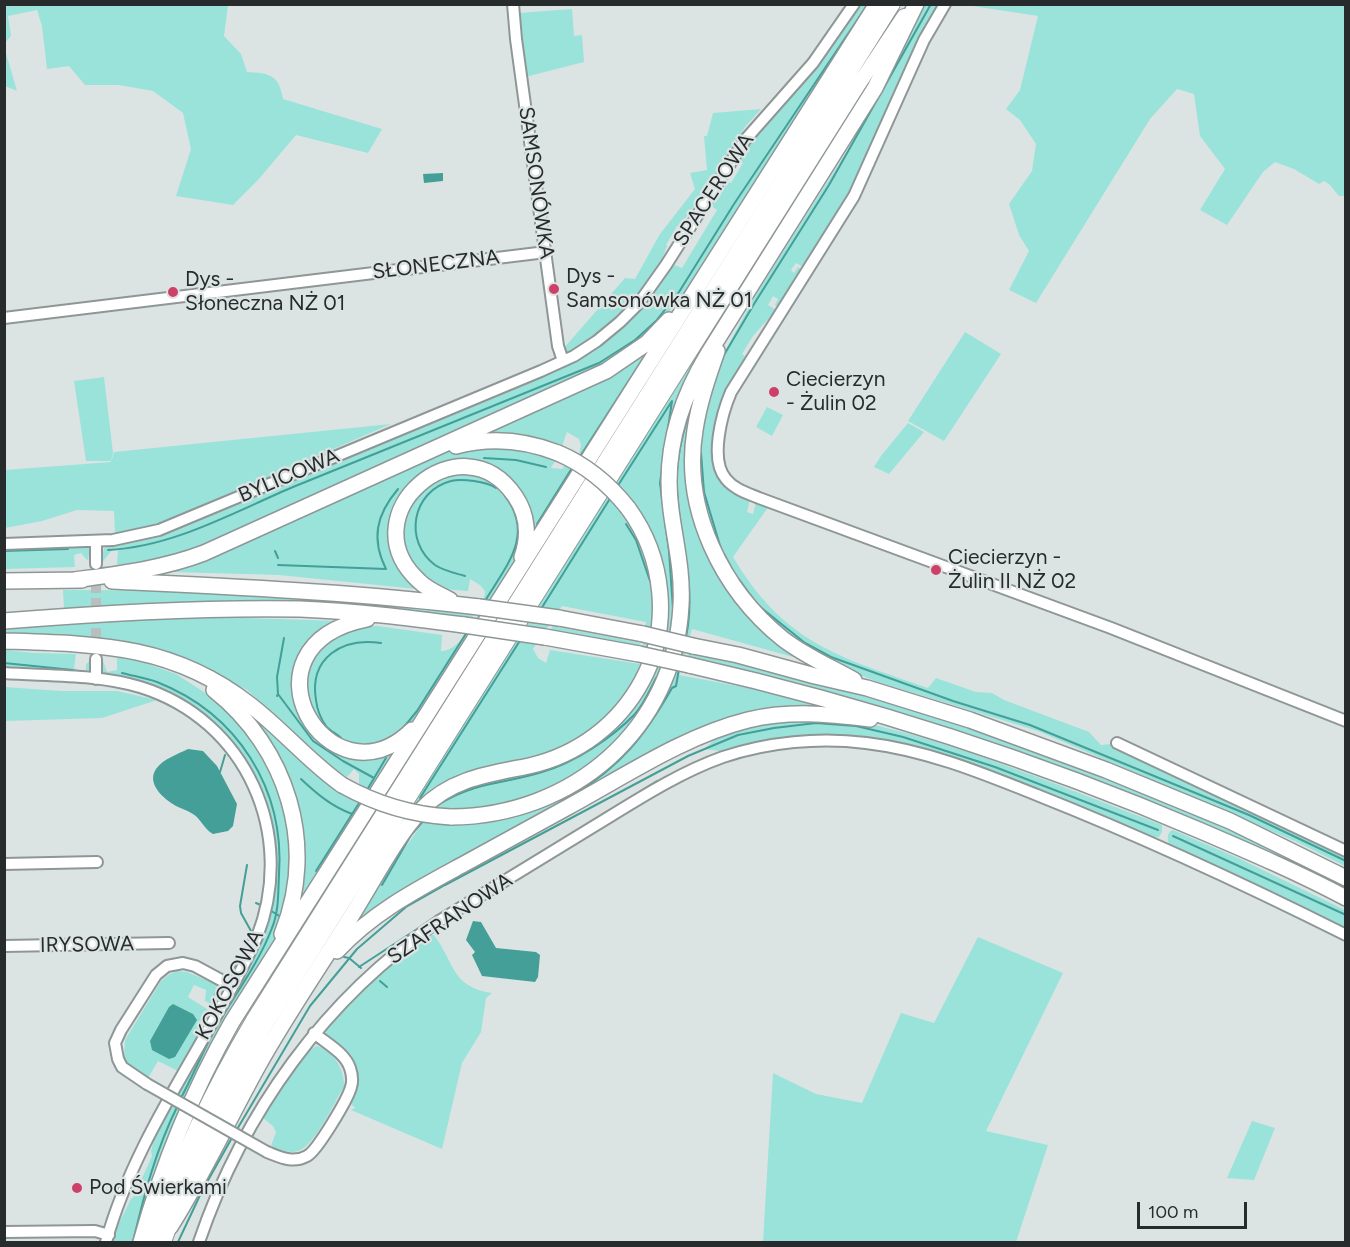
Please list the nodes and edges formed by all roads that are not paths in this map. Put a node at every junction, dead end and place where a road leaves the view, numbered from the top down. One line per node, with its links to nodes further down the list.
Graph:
1 (513, 4): 7 (street, SAMSONÓWKA)
2 (854, 4): 11 (street, SPACEROWA)
3 (877, 4): 8 (highway)
4 (893, 4): 48 (main road)
5 (914, 4): 10 (highway); 44 (main road)
6 (945, 4): 29 (street)
7 (546, 252): 9 (street, SŁONECZNA); 11 (street, SAMSONÓWKA)
8 (700, 284): 12 (highway); 16 (highway)
9 (4, 318)
10 (728, 322): 24 (highway, bridge); 27 (highway)
11 (563, 361): 13 (street, BYLICOWA)
12 (405, 462): 17 (highway); 41 (highway, bridge)
13 (96, 541): 14 (street, BYLICOWA); 15 (street)
14 (4, 544)
15 (96, 564)
16 (514, 577): 19 (highway); 28 (highway)
17 (74, 580): 18 (highway); 19 (highway)
18 (4, 581)
19 (459, 604): 27 (highway, bridge)
20 (383, 616): 21 (highway); 28 (highway); 30 (highway, bridge)
21 (4, 621)
22 (4, 641): 24 (highway)
23 (96, 659): 26 (street)
24 (171, 661): 40 (highway)
25 (4, 673): 26 (street, KOKOSOWA)
26 (96, 679): 42 (street, KOKOSOWA)
27 (867, 688): 35 (highway)
28 (427, 715): 40 (highway)
29 (1346, 721)
30 (912, 723): 36 (highway); 41 (highway)
31 (1117, 742): 32 (street)
32 (1346, 851)
33 (97, 862): 34 (street)
34 (4, 864)
35 (1346, 878)
36 (1346, 898)
37 (1346, 935): 43 (street, SZAFRANOWA)
38 (169, 943): 39 (street, IRYSOWA)
39 (4, 946)
40 (270, 964): 47 (highway)
41 (309, 982): 44 (highway)
42 (232, 986): 43 (street, bridge); 46 (street, KOKOSOWA)
43 (314, 1033): 50 (street, SZAFRANOWA)
44 (170, 1227): 49 (main road)
45 (4, 1232): 46 (street)
46 (108, 1239)
47 (141, 1242)
48 (150, 1242)
49 (164, 1242)
50 (199, 1242)

